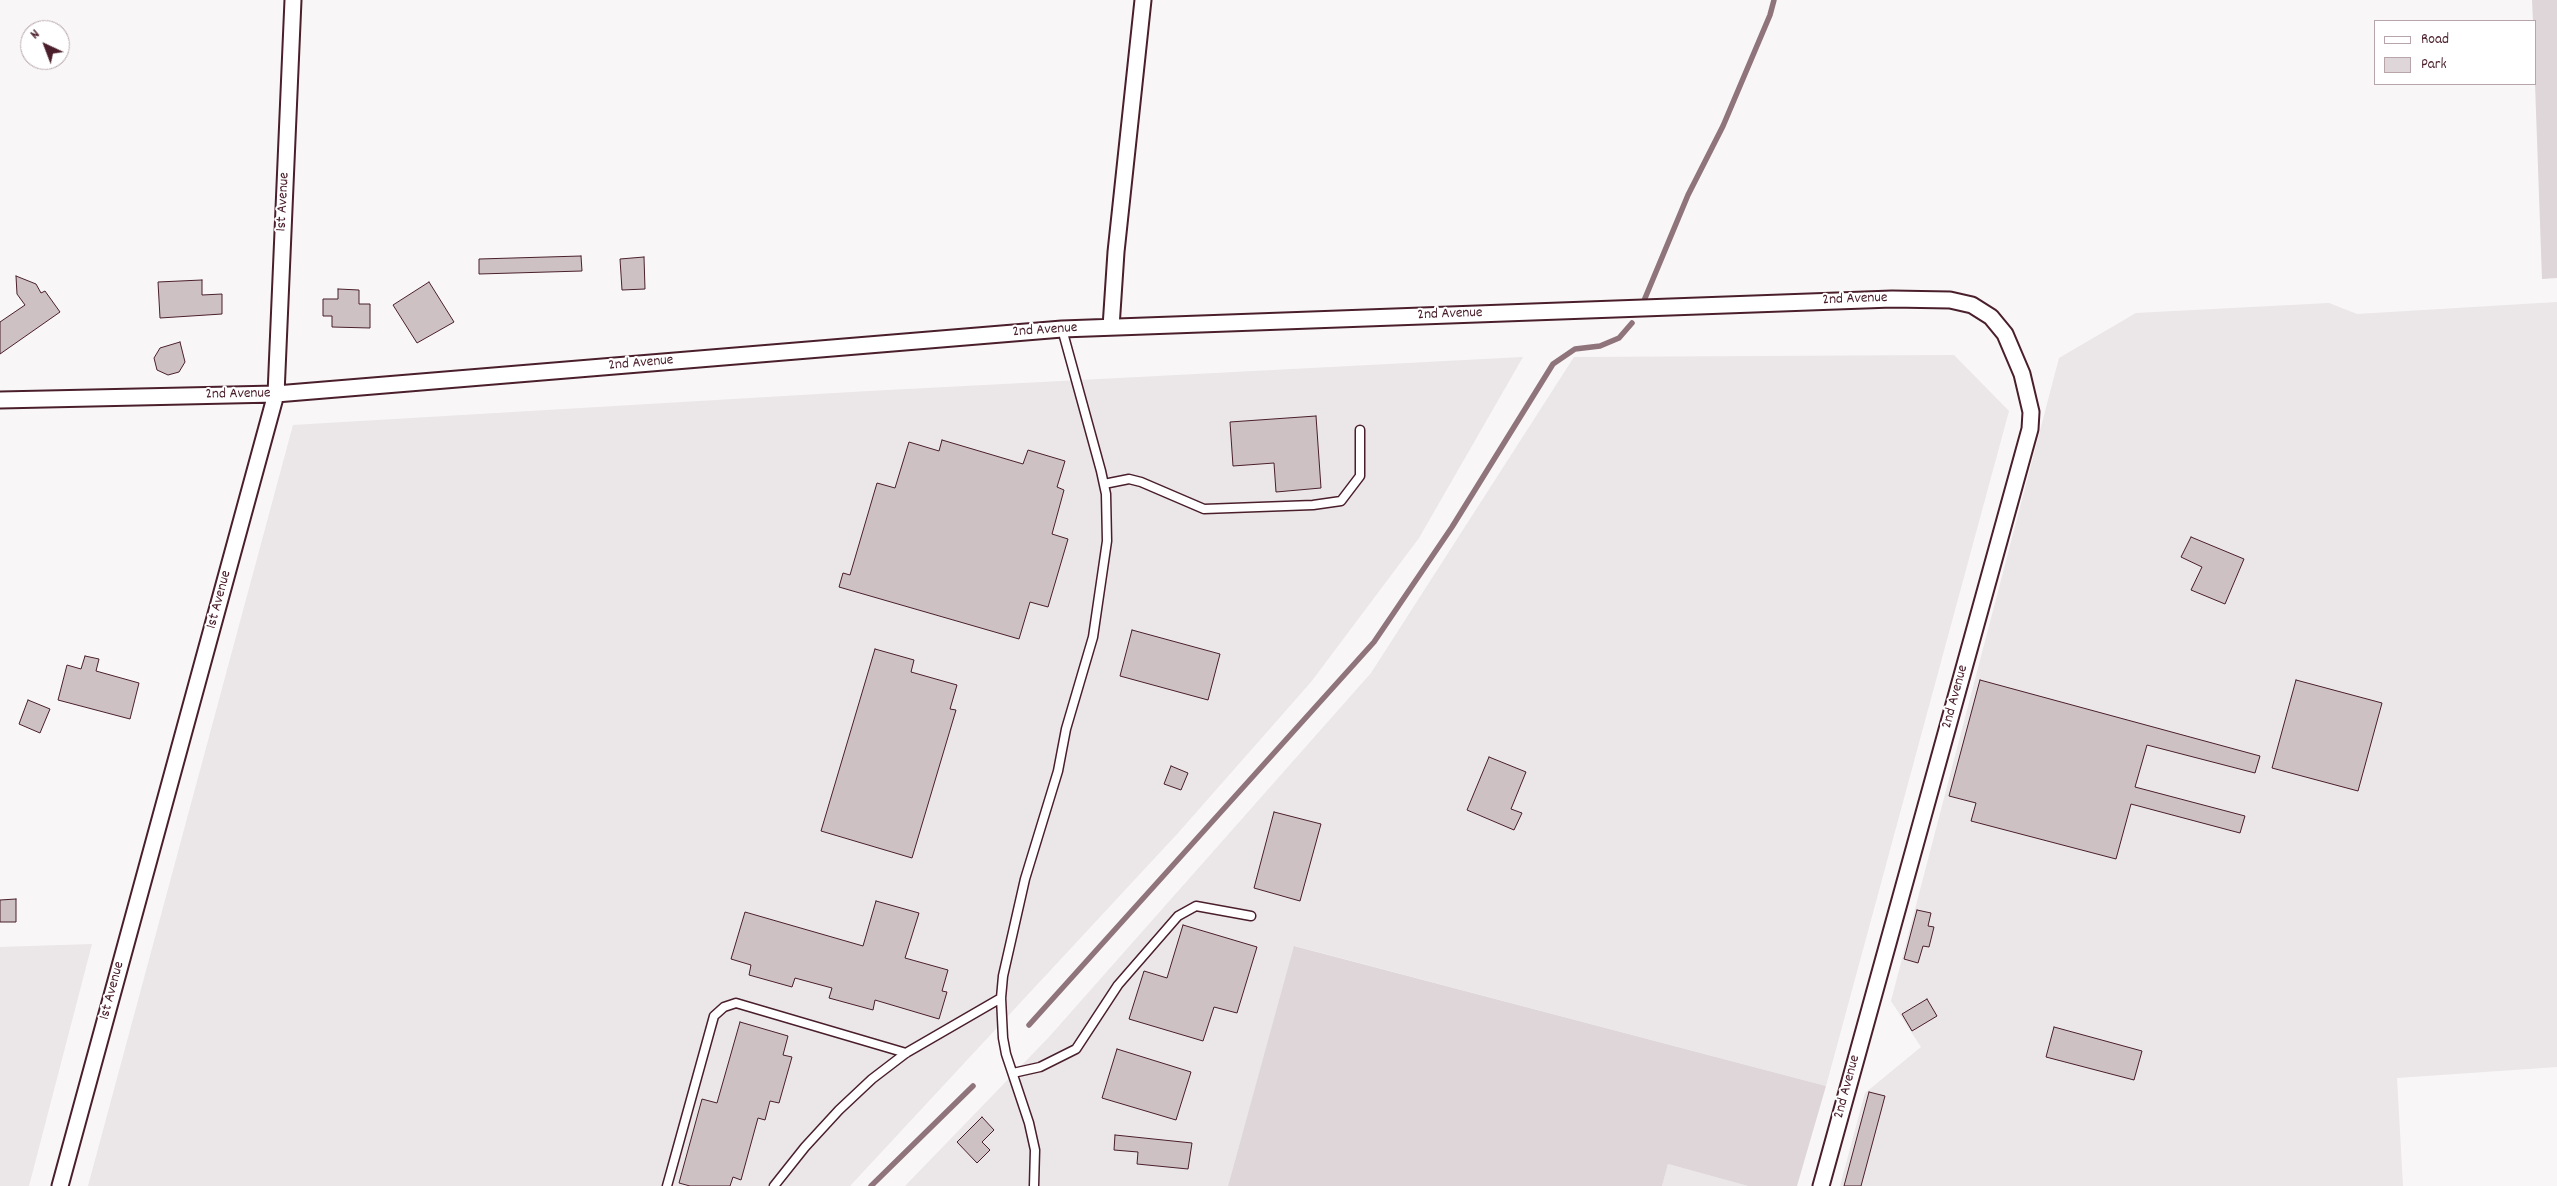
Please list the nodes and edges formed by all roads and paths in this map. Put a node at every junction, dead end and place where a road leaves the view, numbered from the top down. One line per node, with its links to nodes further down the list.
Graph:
1 (293, 0): 5 (street, 1st Avenue)
2 (1143, 0): 3 (street)
3 (1111, 327): 4 (street, 2nd Avenue); 17 (street, 2nd Avenue)
4 (1062, 329): 5 (street, 2nd Avenue); 8 (lane)
5 (276, 394): 6 (street, 2nd Avenue); 13 (street, 1st Avenue)
6 (0, 400)
7 (1360, 430): 8 (lane)
8 (1104, 484): 10 (lane)
9 (1251, 916): 12 (lane)
10 (1001, 998): 11 (lane); 12 (lane)
11 (906, 1053): 14 (lane); 15 (lane)
12 (1012, 1073): 16 (lane)
13 (60, 1186)
14 (667, 1186)
15 (774, 1186)
16 (1034, 1186)
17 (1821, 1186)

